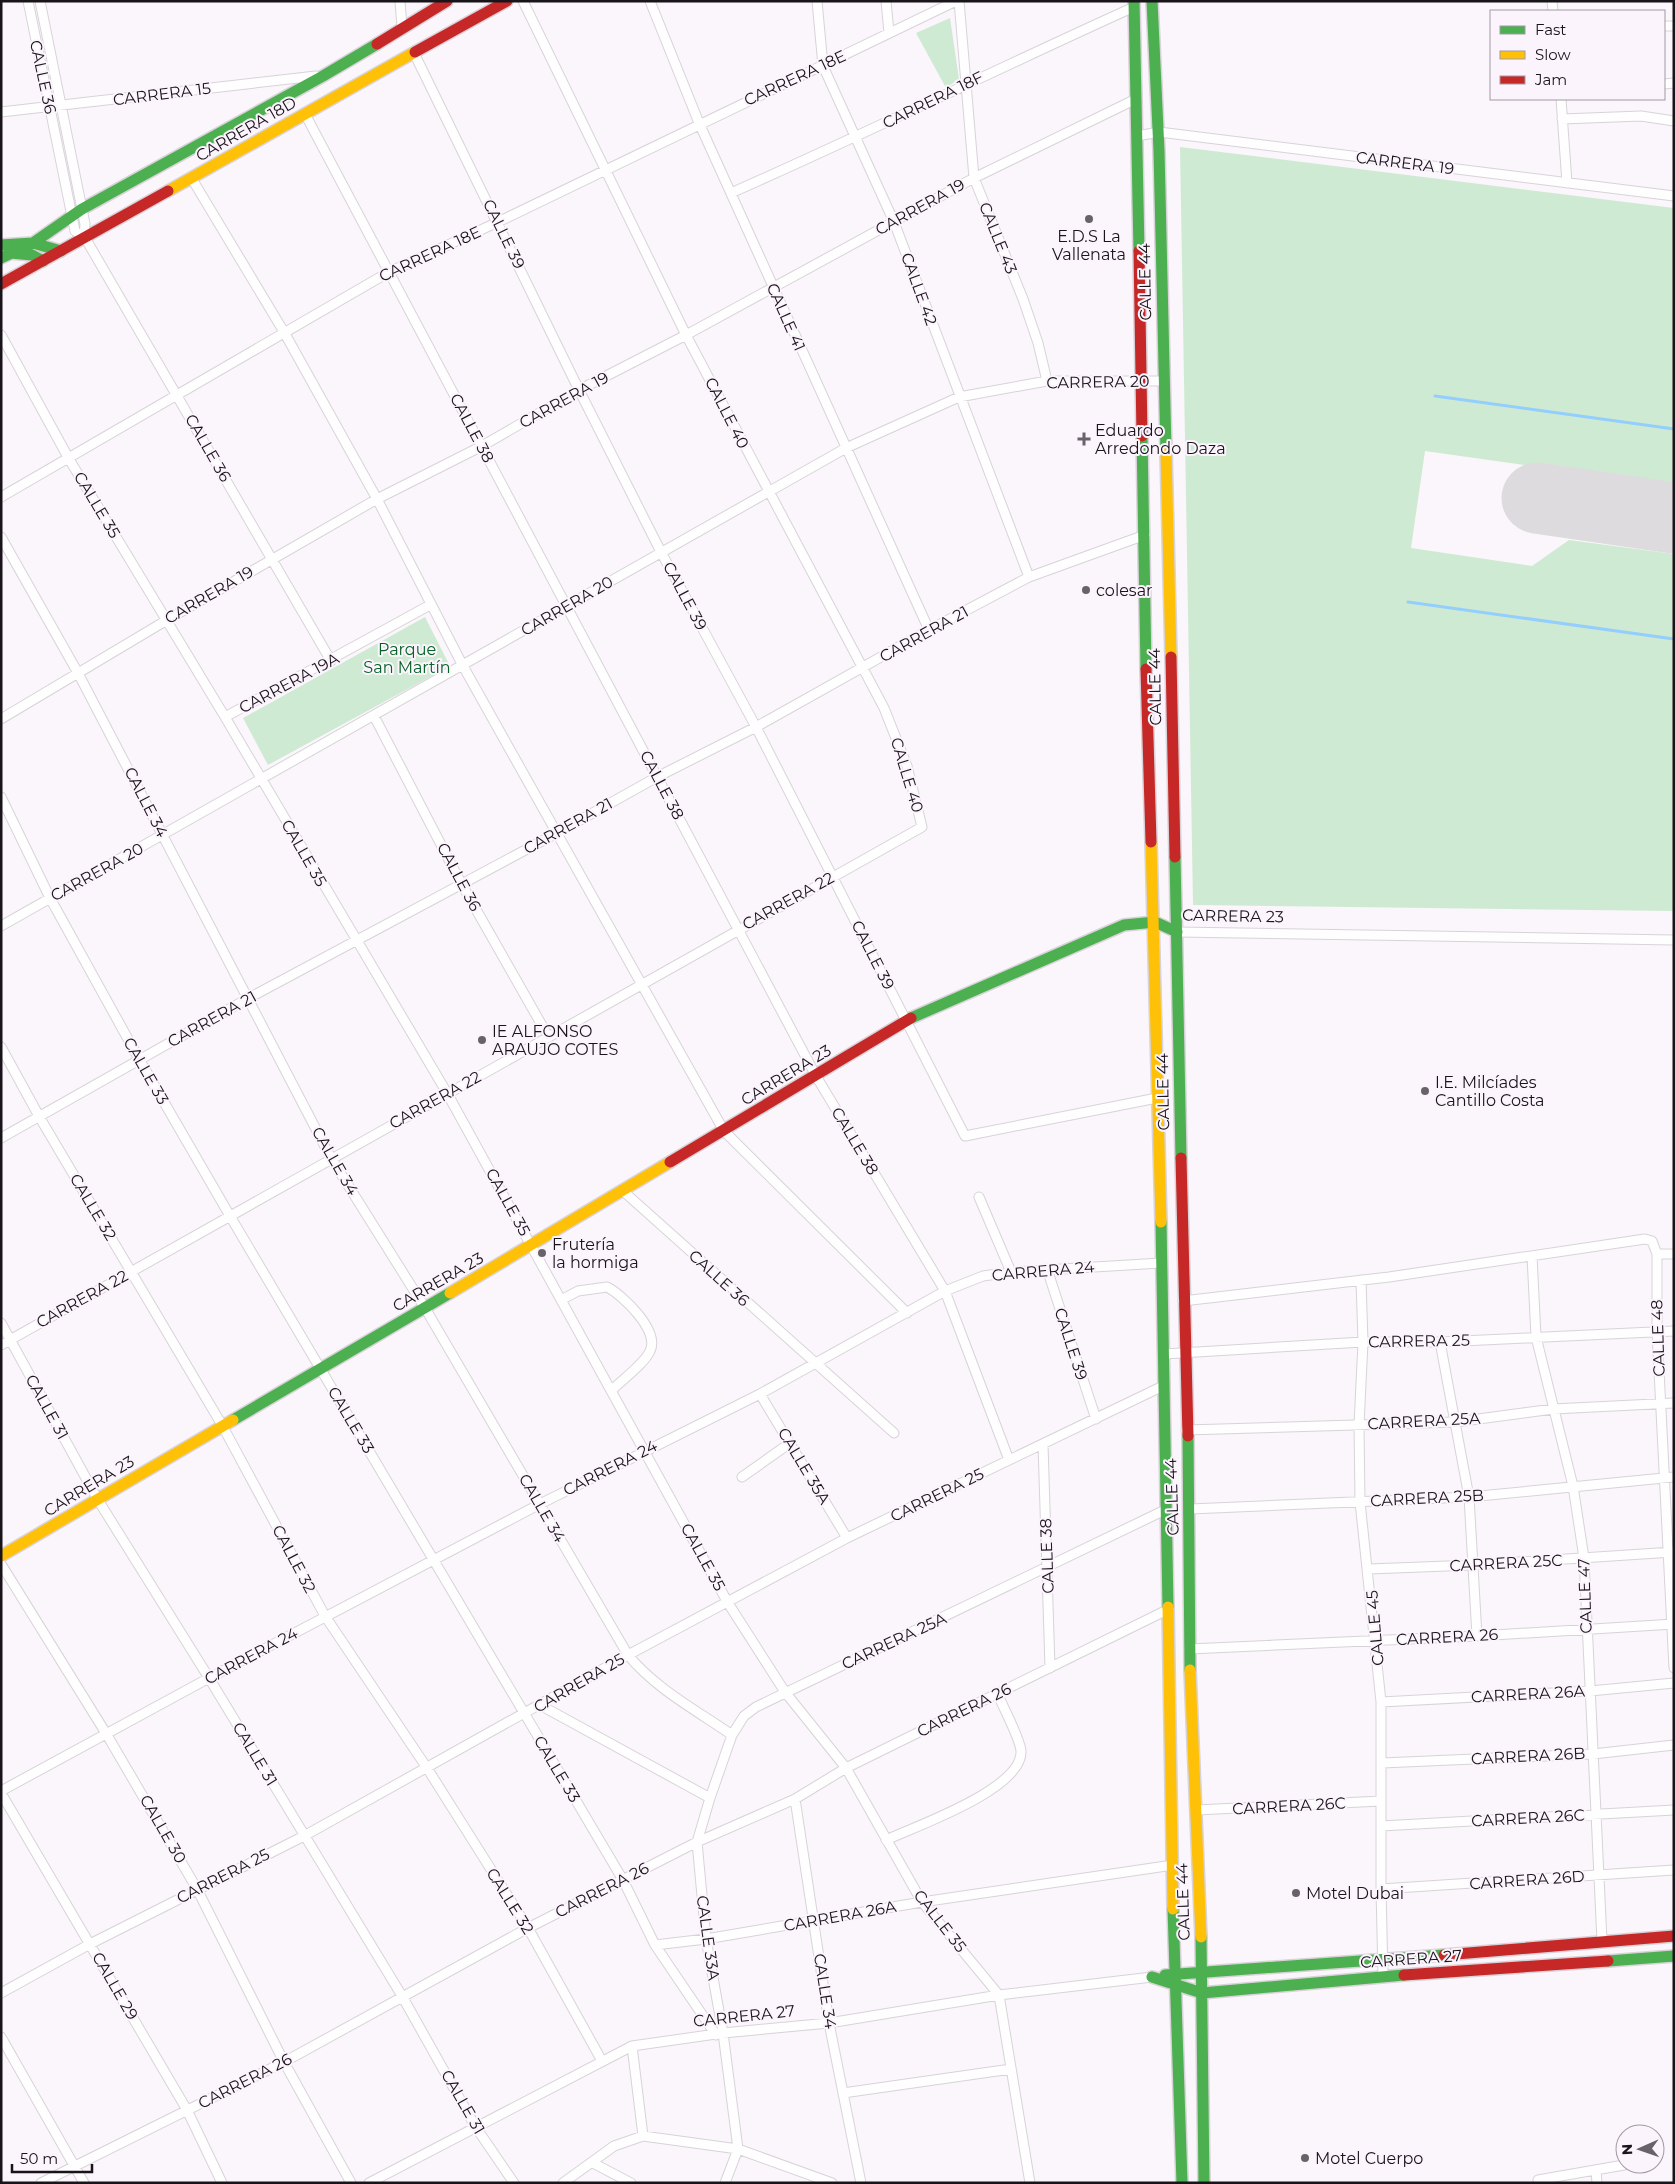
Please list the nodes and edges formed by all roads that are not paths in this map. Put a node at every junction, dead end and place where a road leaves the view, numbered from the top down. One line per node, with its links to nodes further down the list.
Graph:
1 (28, 1): 22 (street, CALLE 36)
2 (40, 1): 21 (street, CALLE 36)
3 (400, 1): 13 (street)
4 (447, 1): 13 (main road, CARRERA 18D)
5 (507, 1): 15 (main road, CARRERA 18D)
6 (523, 1): 31 (street, CALLE 40)
7 (650, 1): 27 (street, CALLE 41)
8 (817, 1): 16 (street, CALLE 42)
9 (886, 1): 14 (street)
10 (957, 1): 14 (street, CARRERA 18E); 18 (street, CALLE 43)
11 (1152, 1): 28 (main road, CALLE 44)
12 (1134, 4): 18 (street, CARRERA 18F); 19 (main road, CALLE 44)
13 (402, 27): 17 (main road, CARRERA 18D)
14 (888, 33): 16 (street, CARRERA 18E)
15 (414, 52): 24 (main road, CARRERA 18D); 39 (street, CALLE 39)
16 (823, 66): 27 (street, CARRERA 18E); 30 (street, CALLE 42)
17 (323, 76): 21 (street, CARRERA 15); 37 (main road, CARRERA 18D)
18 (966, 83): 30 (street, CARRERA 18F); 32 (street, CALLE 43)
19 (1136, 99): 29 (main road, CALLE 44); 32 (street, CARRERA 19)
20 (1561, 100): 25 (street)
21 (61, 106): 22 (street, CARRERA 15); 37 (street, CALLE 36)
22 (50, 107): 23 (street, CARRERA 15); 38 (street, CALLE 36)
23 (1, 112)
24 (305, 114): 33 (main road, CARRERA 18D); 46 (street, CALLE 38)
25 (1562, 119): 26 (street); 34 (street)
26 (1674, 121)
27 (699, 124): 31 (street, CARRERA 18E); 35 (street, CALLE 41)
28 (1158, 132): 29 (street, CARRERA 19); 34 (street, CARRERA 19); 53 (main road, CALLE 44)
29 (1137, 136): 54 (main road, CALLE 44)
30 (855, 139): 35 (street, CARRERA 18F); 40 (street, CALLE 42)
31 (605, 171): 39 (street, CARRERA 18E); 51 (street, CALLE 40)
32 (974, 178): 40 (street, CARRERA 19); 52 (street, CALLE 43)
33 (192, 179): 41 (main road, CARRERA 18D); 49 (street)
34 (1567, 183): 36 (street, CARRERA 19)
35 (731, 193): 48 (street, CALLE 41)
36 (1674, 196)
37 (82, 210): 38 (main road, CARRERA 18D); 41 (street, CALLE 36)
38 (72, 217): 41 (street, CALLE 36); 42 (main road, CARRERA 18D)
39 (498, 222): 46 (street, CARRERA 18E); 55 (street, CALLE 39)
40 (894, 222): 48 (street, CARRERA 19); 57 (street, CALLE 42)
41 (84, 236): 43 (main road, CARRERA 18D); 56 (street, CALLE 36)
42 (34, 243): 43 (main road); 44 (main road, CARRERA 18D)
43 (62, 251): 45 (main road, CARRERA 18D)
44 (3, 253): 45 (main road)
45 (43, 261): 47 (main road, CARRERA 18D)
46 (389, 272): 49 (street, CARRERA 18E); 58 (street, CALLE 38)
47 (1, 284)
48 (772, 288): 51 (street, CARRERA 19); 59 (street, CALLE 41)
49 (284, 332): 56 (street, CARRERA 18E); 63 (street)
50 (1, 335): 60 (street, CALLE 35)
51 (686, 335): 55 (street, CARRERA 19); 61 (street, CALLE 40)
52 (1047, 381): 54 (street, CARRERA 20); 57 (street, CARRERA 20)
53 (1163, 381): 54 (street, CARRERA 20); 93 (main road, CALLE 44)
54 (1142, 382): 64 (main road, CALLE 44)
55 (579, 390): 58 (street, CARRERA 19); 66 (street, CALLE 39)
56 (176, 394): 60 (street, CARRERA 18E); 67 (street, CALLE 36)
57 (959, 398): 59 (street, CARRERA 20); 68 (street, CALLE 42)
58 (482, 446): 63 (street, CARRERA 19); 70 (street, CALLE 38)
59 (846, 448): 61 (street, CARRERA 20); 72 (street, CALLE 41)
60 (69, 459): 62 (street, CARRERA 18E); 71 (street, CALLE 35)
61 (768, 492): 66 (street, CARRERA 20); 75 (street, CALLE 40)
62 (1, 497)
63 (377, 499): 67 (street, CARRERA 19); 69 (street)
64 (1144, 535): 68 (street, CARRERA 21); 90 (main road, CALLE 44)
65 (1, 537): 76 (street, CALLE 34)
66 (661, 552): 70 (street, CARRERA 20); 80 (street, CALLE 39)
67 (272, 559): 71 (street, CARRERA 19); 73 (street, CALLE 36)
68 (1029, 578): 72 (street, CARRERA 21)
69 (430, 605): 73 (street, CARRERA 19A); 74 (street)
70 (567, 607): 74 (street, CARRERA 20); 81 (street, CALLE 38)
71 (167, 620): 76 (street, CARRERA 19); 78 (street, CALLE 35)
72 (929, 630): 75 (street, CARRERA 21)
73 (331, 661): 78 (street, CARRERA 19A)
74 (463, 666): 77 (street, CARRERA 20); 85 (street)
75 (863, 668): 80 (street, CARRERA 21); 84 (street, CALLE 40)
76 (78, 673): 79 (street, CARRERA 19); 86 (street, CALLE 34)
77 (374, 716): 82 (street, CARRERA 20); 88 (street, CALLE 36)
78 (225, 717): 82 (street, CALLE 35)
79 (1, 719)
80 (756, 727): 81 (street, CARRERA 21); 87 (street, CALLE 39)
81 (657, 776): 85 (street, CARRERA 21); 92 (street, CALLE 38)
82 (261, 779): 86 (street, CARRERA 20); 94 (street, CALLE 35)
83 (1, 798): 89 (street, CALLE 33)
84 (922, 827): 87 (street, CARRERA 22)
85 (557, 833): 88 (street, CARRERA 21); 96 (street)
86 (162, 835): 89 (street, CARRERA 20); 97 (street, CALLE 34)
87 (832, 875): 92 (street, CARRERA 22); 98 (street, CALLE 39)
88 (461, 883): 94 (street, CARRERA 21); 99 (street, CALLE 36)
89 (50, 898): 91 (street, CARRERA 20); 101 (street, CALLE 33)
90 (1155, 922): 93 (main road, CARRERA 23); 98 (main road, CARRERA 23); 104 (main road, CALLE 44)
91 (1, 926)
92 (738, 928): 96 (street, CARRERA 22); 102 (street, CALLE 38)
93 (1177, 932): 95 (street, CARRERA 23); 123 (main road, CALLE 44)
94 (356, 940): 97 (street, CARRERA 21); 103 (street, CALLE 35)
95 (1674, 940)
96 (641, 983): 99 (street, CARRERA 22); 106 (street)
97 (247, 999): 101 (street, CARRERA 21); 108 (street, CALLE 34)
98 (906, 1020): 102 (main road, CARRERA 23); 104 (street, CALLE 39)
99 (548, 1036): 103 (street, CARRERA 22)
100 (1, 1047): 105 (street, CALLE 32)
101 (139, 1059): 105 (street, CARRERA 21); 111 (street, CALLE 33)
102 (816, 1076): 106 (main road, CARRERA 23); 121 (street, CALLE 38)
103 (447, 1093): 108 (street, CARRERA 22); 112 (street, CALLE 35)
104 (1157, 1098): 116 (main road, CALLE 44)
105 (40, 1118): 107 (street, CARRERA 21); 118 (street, CALLE 32)
106 (724, 1131): 109 (main road, CARRERA 23); 125 (street)
107 (1, 1138)
108 (332, 1158): 111 (street, CARRERA 22); 124 (street, CALLE 34)
109 (623, 1192): 112 (main road, CARRERA 23); 136 (street, CALLE 36)
110 (979, 1197): 119 (street)
111 (230, 1216): 118 (street, CARRERA 22); 137 (street, CALLE 33)
112 (532, 1245): 122 (street, CALLE 35); 124 (main road, CARRERA 23)
113 (1656, 1251): 114 (street); 115 (street); 127 (street, CALLE 48)
114 (1674, 1254)
115 (1532, 1256): 120 (street); 129 (street, CALLE 47)
116 (1161, 1263): 117 (street, CARRERA 24); 135 (main road, CALLE 44)
117 (1047, 1269): 119 (street, CARRERA 24); 144 (street, CALLE 39)
118 (132, 1271): 130 (street, CARRERA 22); 146 (street, CALLE 32)
119 (1011, 1272): 121 (street, CARRERA 24)
120 (1361, 1280): 123 (street); 131 (street, CALLE 45)
121 (945, 1291): 125 (street, CARRERA 24); 153 (street, CALLE 38)
122 (561, 1300): 139 (street, CALLE 35); 139 (street)
123 (1183, 1301): 134 (main road, CALLE 44)
124 (425, 1308): 137 (main road, CARRERA 23); 160 (street, CALLE 34)
125 (907, 1313): 136 (street, CARRERA 24)
126 (1, 1323): 130 (street, CALLE 31)
127 (1657, 1331): 128 (street, CARRERA 25); 129 (street, CARRERA 25); 141 (street, CALLE 48)
128 (1674, 1331)
129 (1536, 1338): 132 (street, CARRERA 25); 143 (street, CALLE 47)
130 (10, 1340): 133 (street, CARRERA 22); 158 (street, CALLE 31)
131 (1363, 1342): 132 (street, CARRERA 25); 134 (street, CARRERA 25); 147 (street, CALLE 45)
132 (1440, 1342): 145 (street)
133 (1, 1345)
134 (1186, 1353): 135 (street, CARRERA 25); 148 (main road, CALLE 44)
135 (1164, 1354): 138 (main road, CALLE 44)
136 (814, 1364): 140 (street, CARRERA 24); 149 (street, CALLE 36)
137 (320, 1369): 146 (main road, CARRERA 23); 167 (street, CALLE 33)
138 (1163, 1386): 144 (street, CARRERA 25); 161 (main road, CALLE 44)
139 (612, 1390): 152 (street, CALLE 35)
140 (760, 1394): 150 (street, CALLE 35A); 152 (street, CARRERA 24)
141 (1661, 1403): 142 (street, CARRERA 25A); 143 (street, CARRERA 25A); 155 (street, CALLE 48)
142 (1674, 1403)
143 (1553, 1409): 145 (street, CARRERA 25A); 156 (street, CALLE 47)
144 (1096, 1419): 151 (street, CARRERA 25)
145 (1456, 1422): 147 (street, CARRERA 25A); 157 (street)
146 (222, 1425): 158 (main road, CARRERA 23); 174 (street, CALLE 32)
147 (1359, 1425): 148 (street, CARRERA 25A); 159 (street, CALLE 45)
148 (1186, 1430): 162 (main road, CALLE 44)
149 (894, 1433)
150 (790, 1443): 154 (street); 163 (street, CALLE 35A)
151 (1043, 1444): 153 (street, CARRERA 25); 170 (street, CALLE 38)
152 (645, 1451): 160 (street, CARRERA 24); 172 (street, CALLE 35)
153 (1010, 1460): 163 (street, CARRERA 25)
154 (742, 1477)
155 (1669, 1477): 156 (street, CARRERA 25B); 164 (street, CALLE 48)
156 (1573, 1486): 157 (street, CARRERA 25B); 166 (street, CALLE 47)
157 (1468, 1497): 159 (street, CARRERA 25B); 169 (street)
158 (98, 1500): 165 (main road, CARRERA 23); 183 (street, CALLE 31)
159 (1360, 1502): 162 (street, CARRERA 25B); 171 (street, CALLE 45)
160 (540, 1504): 167 (street, CARRERA 24); 180 (street, CALLE 34)
161 (1168, 1509): 170 (street, CARRERA 25A); 173 (main road, CALLE 44)
162 (1190, 1509): 179 (main road, CALLE 44)
163 (847, 1538): 172 (street, CARRERA 25)
164 (1671, 1552): 166 (street, CARRERA 25C); 175 (street, CALLE 48)
165 (1, 1556)
166 (1584, 1558): 169 (street, CARRERA 25C); 176 (street, CALLE 47)
167 (435, 1560): 174 (street, CARRERA 24); 190 (street, CALLE 33)
168 (1, 1564): 191 (street, CALLE 30)
169 (1473, 1566): 171 (street, CARRERA 25C); 177 (street)
170 (1047, 1568): 181 (street, CALLE 38); 186 (street, CARRERA 25A)
171 (1369, 1568): 178 (street, CALLE 45)
172 (728, 1603): 180 (street, CARRERA 25); 186 (street, CALLE 35)
173 (1169, 1610): 181 (street, CARRERA 26); 209 (main road, CALLE 44)
174 (325, 1616): 183 (street, CARRERA 24); 196 (street, CALLE 32)
175 (1673, 1624): 176 (street, CARRERA 26); 182 (street, CALLE 48)
176 (1586, 1628): 177 (street, CARRERA 26); 185 (street, CALLE 47)
177 (1477, 1636): 178 (street, CARRERA 26)
178 (1376, 1641): 179 (street, CARRERA 26); 188 (street, CALLE 45)
179 (1189, 1649): 202 (main road, CALLE 44)
180 (628, 1655): 189 (street, CARRERA 25); 192 (street, CALLE 34)
181 (1050, 1668): 187 (street, CARRERA 26)
182 (1674, 1668)
183 (209, 1678): 191 (street, CARRERA 24); 206 (street, CALLE 31)
184 (1674, 1683): 185 (street, CARRERA 26A)
185 (1590, 1691): 188 (street, CARRERA 26A); 194 (street, CALLE 47)
186 (786, 1692): 192 (street, CARRERA 25A); 197 (street, CALLE 35)
187 (998, 1694): 197 (street, CARRERA 26); 207 (street)
188 (1381, 1702): 195 (street, CALLE 45)
189 (540, 1705): 190 (street, CARRERA 25); 199 (street)
190 (525, 1714): 196 (street, CARRERA 25); 212 (street, CALLE 33)
191 (107, 1735): 198 (street, CARRERA 24); 213 (street, CALLE 30)
192 (732, 1735): 199 (street, CARRERA 25A)
193 (1674, 1745): 194 (street, CARRERA 26B)
194 (1593, 1754): 195 (street, CARRERA 26B); 204 (street, CALLE 47)
195 (1382, 1763): 201 (street, CALLE 45)
196 (427, 1768): 206 (street, CARRERA 25); 217 (street, CALLE 32)
197 (846, 1768): 200 (street, CARRERA 26); 207 (street, CALLE 35)
198 (1, 1792): 221 (street, CALLE 29)
199 (710, 1798): 208 (street, CARRERA 25A)
200 (795, 1799): 208 (street, CARRERA 26); 216 (street, CALLE 34)
201 (1381, 1801): 202 (street, CARRERA 26C); 205 (street, CALLE 45)
202 (1197, 1810): 225 (main road, CALLE 44)
203 (1674, 1810): 204 (street, CARRERA 26C)
204 (1596, 1815): 205 (street, CARRERA 26C); 211 (street, CALLE 47)
205 (1381, 1826): 214 (street, CALLE 45)
206 (304, 1836): 213 (street, CARRERA 25); 232 (street, CALLE 31)
207 (886, 1840): 215 (street, CALLE 35)
208 (698, 1842): 212 (street, CARRERA 26); 219 (street, CALLE 33A)
209 (1173, 1865): 215 (street, CARRERA 26A); 228 (main road, CALLE 44)
210 (1674, 1870): 211 (street, CARRERA 26D)
211 (1599, 1876): 214 (street, CARRERA 26D); 220 (street, CALLE 47)
212 (623, 1880): 217 (street, CARRERA 26); 222 (street, CALLE 33)
213 (197, 1889): 221 (street, CARRERA 25); 238 (street, CALLE 30)
214 (1380, 1889): 224 (street, CALLE 45)
215 (922, 1902): 216 (street, CARRERA 26A); 231 (street, CALLE 35)
216 (813, 1920): 219 (street, CARRERA 26A); 233 (street, CALLE 34)
217 (528, 1928): 232 (street, CARRERA 26); 237 (street, CALLE 32)
218 (1674, 1936): 220 (main road, CARRERA 27)
219 (706, 1939): 222 (street, CARRERA 26A); 234 (street, CALLE 33A)
220 (1602, 1941): 224 (main road, CARRERA 27)
221 (90, 1944): 229 (street, CARRERA 25); 241 (street, CALLE 29)
222 (655, 1945): 234 (street, CALLE 33)
223 (1674, 1956): 226 (main road, CARRERA 27)
224 (1382, 1959): 225 (main road, CARRERA 27); 226 (street, CALLE 45)
225 (1202, 1974): 228 (main road, CARRERA 27); 230 (main road, CALLE 44)
226 (1383, 1976): 230 (main road, CARRERA 27)
227 (1152, 1977): 228 (main road, CARRERA 27); 231 (street, CARRERA 27)
228 (1174, 1979): 230 (main road, CARRERA 27); 262 (main road, CALLE 44)
229 (1, 1993)
230 (1202, 1993): 263 (main road, CALLE 44)
231 (999, 1995): 233 (street, CARRERA 27); 239 (street)
232 (402, 1996): 238 (street, CARRERA 26); 242 (street, CALLE 31)
233 (829, 2023): 234 (street, CARRERA 27); 240 (street, CALLE 34)
234 (719, 2034): 236 (street, CARRERA 27); 244 (street, CALLE 33)
235 (1, 2037): 246 (street)
236 (632, 2046): 237 (street, CARRERA 27); 243 (street)
237 (602, 2061): 242 (street, CARRERA 27)
238 (284, 2062): 241 (street, CARRERA 26); 254 (street, CALLE 30)
239 (1011, 2069): 240 (street); 261 (street)
240 (843, 2093): 260 (street, CALLE 34)
241 (187, 2110): 246 (street, CARRERA 26); 253 (street, CALLE 29)
242 (476, 2126): 255 (street, CARRERA 27); 256 (street, CALLE 31)
243 (643, 2136): 244 (street); 245 (street)
244 (738, 2149): 250 (street); 259 (street)
245 (593, 2163): 257 (street); 258 (street)
246 (75, 2165): 251 (street, CARRERA 26); 252 (street)
247 (1615, 2167): 248 (street)
248 (1596, 2170): 249 (street); 265 (street)
249 (1564, 2179): 264 (street)
250 (827, 2182)
251 (41, 2183)
252 (84, 2183)
253 (222, 2183)
254 (351, 2183)
255 (370, 2183)
256 (514, 2183)
257 (563, 2183)
258 (631, 2183)
259 (725, 2183)
260 (861, 2183)
261 (1030, 2183)
262 (1182, 2183)
263 (1204, 2183)
264 (1539, 2183)
265 (1597, 2183)

